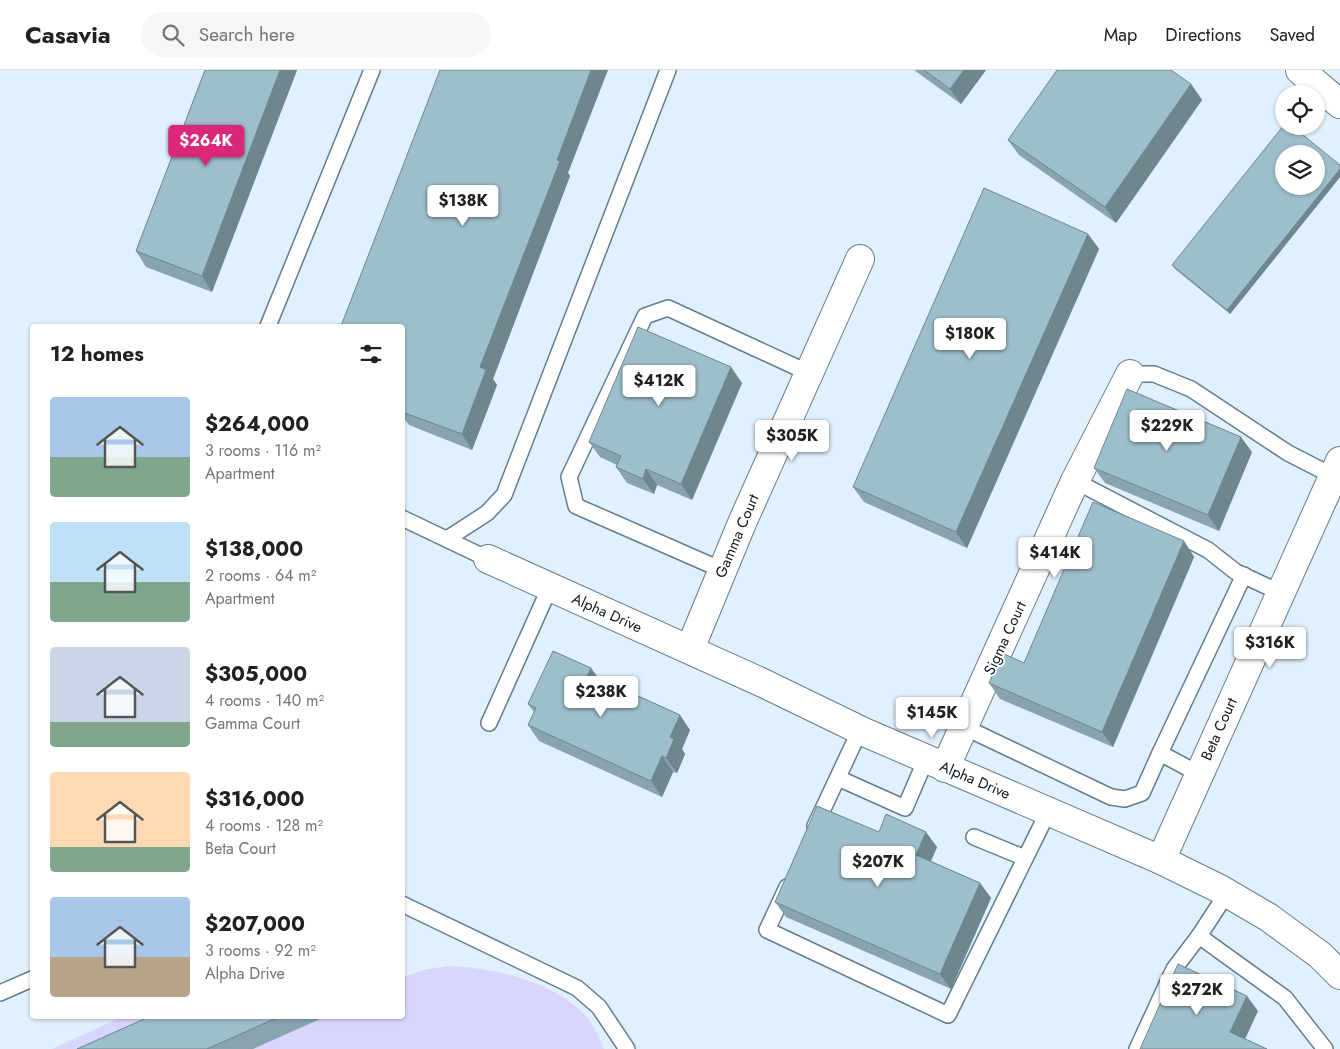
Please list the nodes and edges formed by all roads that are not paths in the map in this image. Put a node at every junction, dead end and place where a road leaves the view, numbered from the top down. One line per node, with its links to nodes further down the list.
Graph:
1 (372, 70): 6 (lane)
2 (668, 70): 12 (lane)
3 (1300, 70): 4 (street)
4 (1340, 104)
5 (860, 259): 7 (street, Gamma Court)
6 (269, 324)
7 (809, 373): 14 (street, Gamma Court); 14 (lane)
8 (1130, 374): 9 (lane); 10 (street, Sigma Court)
9 (1337, 468): 17 (street, Beta Court)
10 (1075, 482): 15 (lane); 20 (street, Sigma Court)
11 (405, 519): 12 (lane)
12 (447, 539): 13 (lane)
13 (488, 559): 16 (street, Alpha Drive)
14 (722, 570): 18 (street, Gamma Court)
15 (1244, 575): 17 (lane); 22 (lane)
16 (550, 588): 18 (street, Alpha Drive); 19 (lane)
17 (1280, 593): 24 (street, Beta Court)
18 (690, 649): 21 (street, Alpha Drive)
19 (489, 724)
20 (964, 727): 22 (lane); 23 (street, Sigma Court)
21 (860, 730): 23 (street, Alpha Drive); 25 (lane)
22 (1160, 753): 24 (lane)
23 (936, 764): 25 (lane); 26 (street, Alpha Drive)
24 (1199, 774): 30 (street, Beta Court)
25 (838, 778): 28 (lane)
26 (1048, 812): 29 (lane); 30 (street, Alpha Drive)
27 (974, 837): 29 (lane)
28 (808, 841)
29 (1026, 858): 31 (lane)
30 (1160, 860): 32 (street, Alpha Drive)
31 (792, 876)
32 (1227, 893): 34 (lane); 35 (street, Alpha Drive)
33 (405, 905): 38 (lane)
34 (1200, 936): 39 (lane); 40 (lane)
35 (1340, 975)
36 (30, 980): 37 (lane)
37 (0, 993)
38 (627, 1049)
39 (1137, 1049)
40 (1325, 1049)

